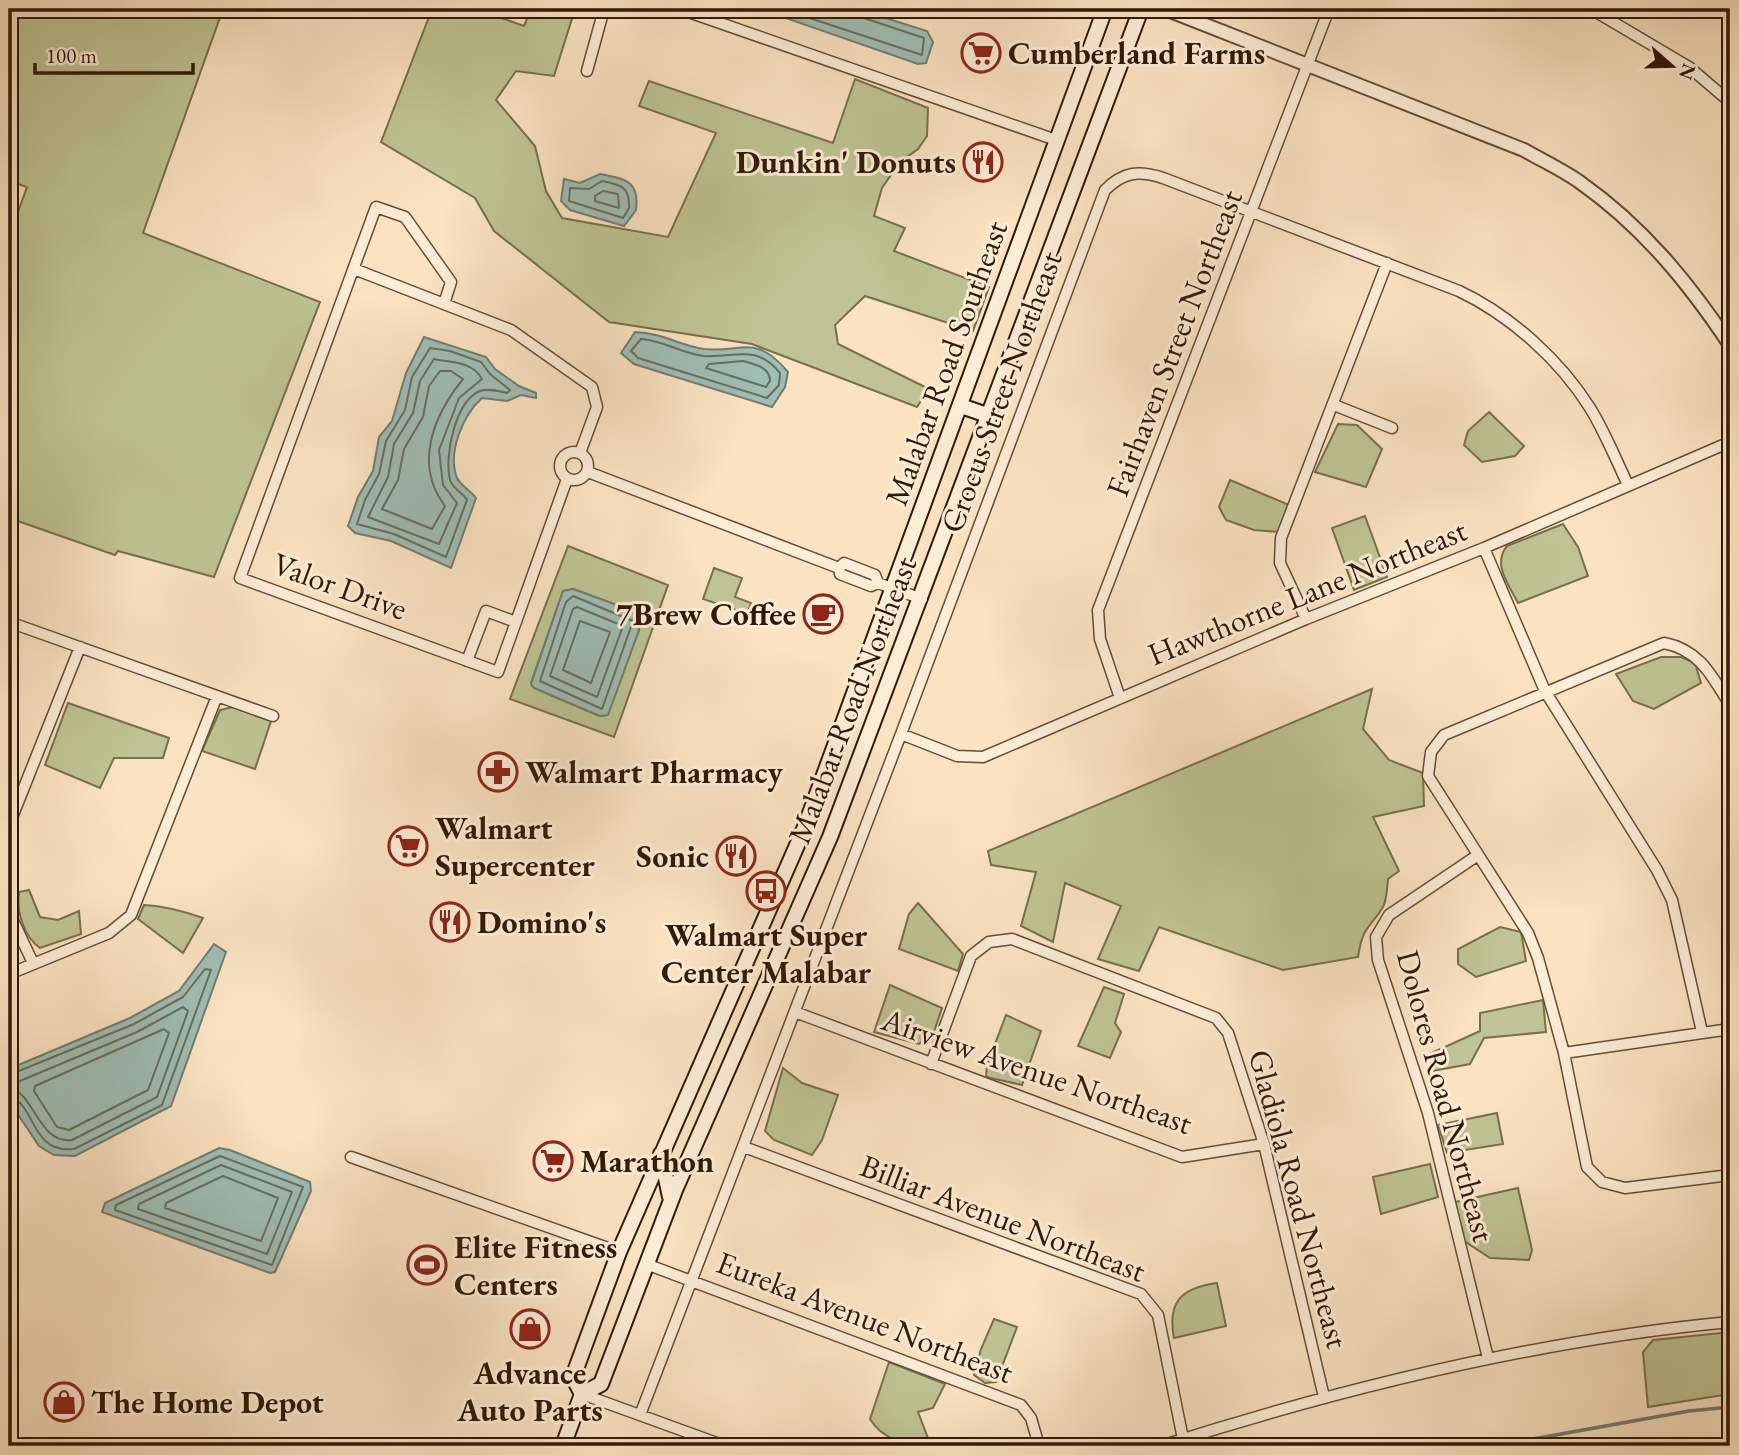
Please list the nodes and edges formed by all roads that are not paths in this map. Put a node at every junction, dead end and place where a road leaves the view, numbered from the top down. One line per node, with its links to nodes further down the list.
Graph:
1 (604, 9): 9 (street)
2 (680, 9): 11 (street)
3 (1105, 9): 11 (main road, Malabar Road Southeast)
4 (1141, 9): 19 (main road, Malabar Road Northeast)
5 (1164, 9): 8 (street)
6 (1329, 9): 8 (street, Fairhaven Street Northeast)
7 (1591, 9): 10 (street)
8 (1307, 65): 12 (street, Fairhaven Street Northeast); 16 (street)
9 (587, 71)
10 (1730, 102)
11 (1056, 140): 18 (main road, Malabar Road Southeast)
12 (1253, 212): 13 (street); 36 (street, Fairhaven Street Northeast); 39 (street, Crocus Street Northeast)
13 (1387, 263): 17 (street); 25 (street)
14 (354, 269): 15 (street, Valor Drive); 15 (street, Valor Drive); 33 (street, Valor Drive)
15 (444, 304): 22 (street, Valor Drive)
16 (1730, 345)
17 (1334, 405): 20 (street); 29 (street)
18 (961, 406): 19 (main road); 27 (main road, Malabar Road Southeast)
19 (990, 416): 28 (main road, Malabar Road Northeast)
20 (1392, 428)
21 (1730, 442): 25 (street, Hawthorne Lane Northeast)
22 (580, 453): 23 (street); 24 (street, Valor Drive)
23 (588, 472): 24 (street); 27 (street)
24 (567, 479): 31 (street, Valor Drive)
25 (1628, 485): 26 (street, Hawthorne Lane Northeast)
26 (1484, 548): 29 (street, Hawthorne Lane Northeast); 34 (street)
27 (895, 589): 28 (street); 52 (main road, Malabar Road Southeast)
28 (922, 599): 55 (main road, Malabar Road Northeast)
29 (1306, 619): 36 (street, Hawthorne Lane Northeast)
30 (9, 622): 32 (street)
31 (516, 622): 33 (street); 33 (street, Valor Drive)
32 (80, 647): 35 (street); 40 (street)
33 (467, 661)
34 (1545, 691): 37 (street); 41 (street); 47 (street)
35 (217, 696): 38 (street); 43 (street)
36 (1120, 698): 39 (street, Hawthorne Lane Northeast)
37 (1730, 705)
38 (273, 716)
39 (901, 734): 45 (street, Crocus Street Northeast)
40 (9, 825)
41 (1479, 856): 48 (street); 60 (street, Dolores Road Northeast)
42 (9, 912): 43 (street)
43 (33, 963): 44 (street)
44 (9, 974)
45 (795, 1012): 49 (street, Airview Avenue Northeast); 51 (street, Crocus Street Northeast)
46 (1730, 1029): 47 (street)
47 (1702, 1032): 48 (street)
48 (1564, 1053): 54 (street)
49 (931, 1064): 50 (street, Airview Avenue Northeast); 50 (street, Gladiola Road Northeast)
50 (1264, 1144): 62 (street, Gladiola Road Northeast)
51 (744, 1147): 58 (street, Crocus Street Northeast); 64 (street, Billiar Avenue Northeast)
52 (661, 1154): 55 (main road); 56 (main road, Malabar Road Southeast)
53 (351, 1157): 56 (street)
54 (1730, 1175)
55 (670, 1202): 57 (main road, Malabar Road Northeast)
56 (619, 1252): 61 (main road, Malabar Road Southeast)
57 (646, 1264): 58 (street, Eureka Avenue Northeast); 61 (main road, Malabar Road Northeast)
58 (691, 1279): 63 (street, Crocus Street Northeast); 67 (street, Eureka Avenue Northeast)
59 (1730, 1322): 60 (street)
60 (1488, 1358): 62 (street)
61 (582, 1394): 63 (street); 65 (main road)
62 (1324, 1397): 64 (street)
63 (640, 1415): 66 (street)
64 (1183, 1439): 68 (street)
65 (563, 1446)
66 (725, 1446)
67 (1040, 1446)
68 (1161, 1446)

